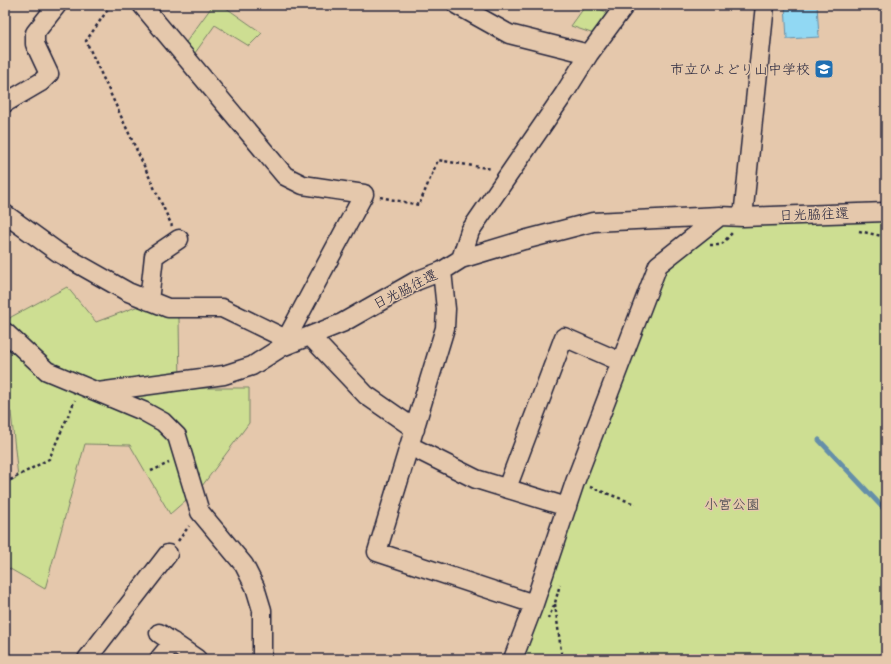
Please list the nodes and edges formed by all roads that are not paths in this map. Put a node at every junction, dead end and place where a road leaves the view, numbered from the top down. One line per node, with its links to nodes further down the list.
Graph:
1 (57, 5): 7 (street)
2 (142, 5): 18 (street)
3 (457, 5): 6 (street)
4 (765, 5): 11 (street)
5 (618, 7): 6 (street)
6 (589, 54): 13 (street)
7 (5, 103)
8 (886, 212): 11 (street, 日光脇往還)
9 (5, 214): 15 (street)
10 (720, 216): 11 (street, 日光脇往還); 13 (street, 日光脇往還); 19 (street)
11 (741, 224)
12 (179, 239): 15 (street)
13 (461, 259): 14 (street, 日光脇往還)
14 (442, 271): 17 (street, 日光脇往還); 21 (street)
15 (149, 300): 18 (street)
16 (5, 332): 20 (street)
17 (310, 336): 18 (street, 日光脇往還); 21 (street)
18 (284, 343): 20 (street, 日光脇往還)
19 (621, 362): 23 (street); 24 (street)
20 (85, 392): 30 (street)
21 (416, 428): 22 (street)
22 (410, 446): 23 (street); 26 (street)
23 (507, 488): 24 (street)
24 (568, 507): 26 (street)
25 (168, 554): 27 (street)
26 (534, 604): 31 (street)
27 (87, 659)
28 (159, 659): 29 (street)
29 (197, 659)
30 (262, 659)
31 (513, 659)

